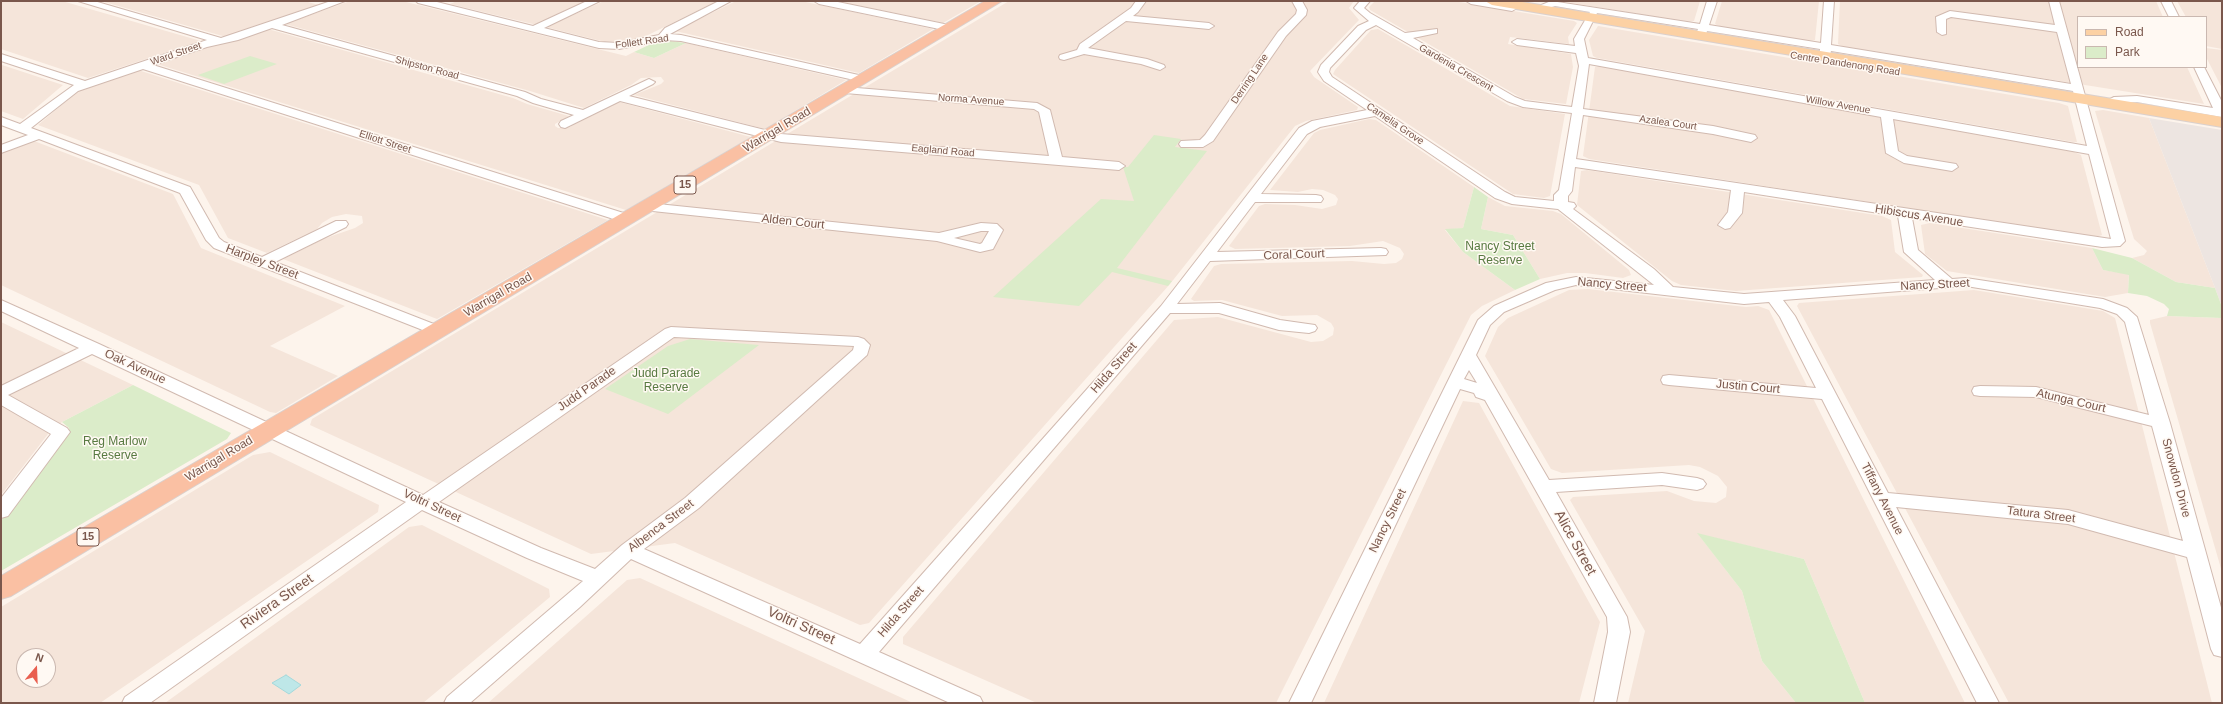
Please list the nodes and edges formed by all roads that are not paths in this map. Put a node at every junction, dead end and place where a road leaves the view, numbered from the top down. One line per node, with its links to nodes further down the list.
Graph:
1 (83, 1): 36 (street)
2 (322, 1): 18 (street)
3 (421, 1): 20 (street, Follett Road)
4 (447, 1): 20 (street)
5 (595, 1): 29 (street)
6 (726, 1): 34 (street)
7 (995, 1): 28 (highway, Warrigal Road / 15)
8 (1141, 1): 24 (street)
9 (1297, 1): 63 (street, Derring Lane)
10 (1364, 1): 25 (street, Gardenia Crescent)
11 (1470, 1): 23 (street, Centre Dandenong Road)
12 (1492, 1): 23 (main road, Centre Dandenong Road)
13 (1516, 1): 21 (main road, Centre Dandenong Road)
14 (1712, 1): 32 (street)
15 (1829, 1): 39 (street)
16 (2054, 1): 30 (street, Hibiscus Avenue)
17 (2166, 1): 22 (street)
18 (336, 2): 26 (street, Ward Street)
19 (827, 2): 28 (street)
20 (437, 5): 29 (street, Follett Road)
21 (1544, 6): 23 (main road, Centre Dandenong Road); 32 (street, Centre Dandenong Road)
22 (2174, 16)
23 (1591, 17): 32 (main road, Centre Dandenong Road); 40 (street); 50 (street, Centre Dandenong Road)
24 (1125, 18): 27 (street); 38 (street)
25 (1375, 24): 35 (street, Gardenia Crescent); 53 (street, Camelia Grove)
26 (271, 25): 36 (street, Ward Street); 54 (street, Shipston Road)
27 (1209, 26)
28 (949, 28): 46 (highway, Warrigal Road / 15)
29 (534, 29): 34 (street, Follett Road)
30 (2062, 29): 33 (street); 50 (street, Hibiscus Avenue)
31 (1433, 31): 35 (street)
32 (1702, 31): 39 (main road, Centre Dandenong Road)
33 (1942, 32)
34 (664, 37): 46 (street, Follett Road)
35 (1403, 37): 52 (street, Gardenia Crescent)
36 (220, 41): 43 (street, Ward Street)
37 (1517, 42): 40 (street, Willow Avenue)
38 (1084, 51): 41 (street); 44 (street)
39 (1826, 52): 50 (main road, Centre Dandenong Road)
40 (1582, 55): 52 (street); 55 (street, Willow Avenue)
41 (1064, 57)
42 (2, 58): 48 (street)
43 (142, 65): 48 (street, Ward Street); 76 (street, Elliott Street)
44 (1160, 67)
45 (2199, 68): 56 (street)
46 (863, 79): 49 (highway, Warrigal Road / 15)
47 (649, 82): 51 (street)
48 (85, 85): 59 (street, Ward Street)
49 (845, 90): 61 (highway, Warrigal Road / 15); 66 (street, Norma Avenue)
50 (2079, 96): 56 (main road, Centre Dandenong Road); 56 (main road, Centre Dandenong Road); 65 (street, Hibiscus Avenue)
51 (619, 97): 54 (street); 61 (street, Eagland Road)
52 (1577, 111): 62 (street, Azalea Court); 67 (street)
53 (1376, 112): 71 (street, Hilda Street); 73 (street, Camelia Grove)
54 (583, 114): 58 (street)
55 (1886, 114): 65 (street, Willow Avenue); 69 (street)
56 (2221, 117)
57 (1, 121): 59 (street, Harpley Street)
58 (565, 124)
59 (23, 128): 60 (street, Harpley Street)
60 (40, 135): 64 (street); 82 (street, Harpley Street)
61 (768, 136): 66 (street, Eagland Road); 74 (highway, Warrigal Road / 15)
62 (1751, 138)
63 (1185, 144)
64 (1, 149)
65 (2093, 151): 75 (street, Hibiscus Avenue)
66 (1056, 160): 68 (street, Eagland Road)
67 (1570, 162): 70 (street, Hibiscus Avenue); 73 (street)
68 (1119, 166)
69 (1952, 167)
70 (1738, 188): 75 (street, Hibiscus Avenue); 78 (street)
71 (1251, 198): 72 (street); 81 (street, Hilda Street)
72 (1316, 199)
73 (1564, 206): 83 (street)
74 (648, 207): 76 (highway, Warrigal Road / 15); 79 (street, Alden Court)
75 (1904, 214): 84 (street)
76 (628, 219): 92 (highway, Warrigal Road / 15)
77 (341, 224): 82 (street)
78 (1725, 225)
79 (938, 236)
80 (1381, 252): 81 (street, Coral Court)
81 (1206, 257): 88 (street, Hilda Street)
82 (263, 262): 92 (street, Harpley Street)
83 (1636, 264): 85 (street); 86 (street)
84 (1948, 283): 87 (street, Nancy Street); 89 (street, Nancy Street)
85 (1646, 288): 86 (street, Nancy Street); 95 (street, Nancy Street)
86 (1669, 291): 87 (street, Nancy Street)
87 (1773, 297): 101 (street, Tiffany Avenue)
88 (1166, 309): 91 (street); 115 (street, Hilda Street)
89 (2130, 309): 103 (street, Snowdon Drive)
90 (5, 311): 94 (street, Oak Avenue)
91 (1309, 328)
92 (438, 331): 104 (highway, Warrigal Road / 15)
93 (862, 345): 108 (street, Judd Parade); 110 (street, Albenca Street)
94 (93, 348): 99 (street); 104 (street, Oak Avenue)
95 (1468, 355): 97 (street, Nancy Street); 100 (street, Alice Street)
96 (1669, 380): 101 (street, Justin Court)
97 (1452, 388): 100 (street); 119 (street, Nancy Street)
98 (1980, 391): 103 (street, Atunga Court)
99 (1, 392)
100 (1488, 393): 106 (street, Alice Street)
101 (1827, 394): 107 (street, Tiffany Avenue)
102 (1, 398): 109 (street)
103 (2161, 423): 111 (street, Snowdon Drive)
104 (269, 429): 108 (street, Voltri Street); 113 (highway, Warrigal Road / 15)
105 (1697, 484): 106 (street)
106 (1544, 487): 120 (street, Alice Street)
107 (1882, 499): 111 (street, Tatura Street); 121 (street, Tiffany Avenue)
108 (422, 502): 112 (street, Voltri Street); 116 (street, Riviera Street)
109 (1, 510)
110 (630, 550): 112 (street, Albenca Street); 115 (street, Voltri Street)
111 (2196, 552): 114 (street, Snowdon Drive)
112 (597, 578): 117 (street, Albenca Street)
113 (1, 589)
114 (2222, 649)
115 (864, 654): 118 (street, Voltri Street)
116 (133, 703)
117 (455, 703)
118 (972, 703)
119 (1300, 703)
120 (1605, 703)
121 (1988, 703)

